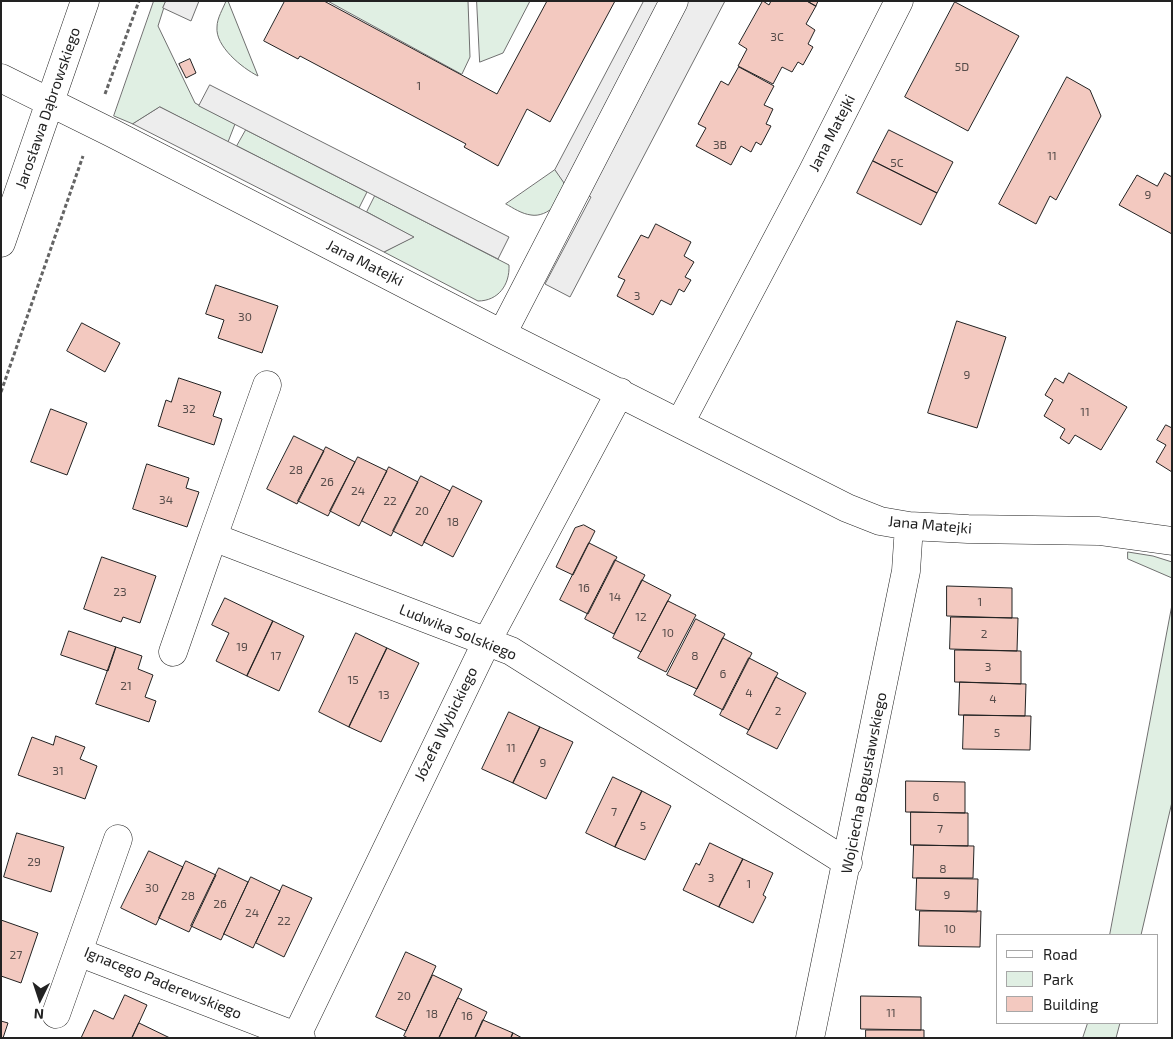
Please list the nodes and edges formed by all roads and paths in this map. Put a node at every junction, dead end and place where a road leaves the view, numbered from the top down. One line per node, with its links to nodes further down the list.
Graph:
1 (85, 1): 6 (street, Jarosława Dąbrowskiego)
2 (139, 1): 7 (path)
3 (674, 1): 9 (street)
4 (899, 1): 13 (street, Jana Matejki)
5 (1, 78): 6 (street, Jana Matejki)
6 (50, 102): 7 (street, Jana Matejki); 8 (street, Jarosława Dąbrowskiego)
7 (94, 124): 9 (street, Jana Matejki); 11 (path)
8 (1, 243)
9 (502, 334): 12 (street, Jana Matejki)
10 (267, 385): 15 (street)
11 (1, 392)
12 (620, 392): 13 (street, Jana Matejki); 17 (street, Józefa Wybickiego)
13 (680, 423): 14 (street, Jana Matejki)
14 (909, 526): 16 (street, Jana Matejki); 20 (street, Wojciecha Bogusławskiego)
15 (213, 537): 17 (street, Ludwika Solskiego); 18 (street)
16 (1172, 541)
17 (487, 641): 20 (street, Ludwika Solskiego); 23 (street, Józefa Wybickiego)
18 (173, 652)
19 (118, 839): 21 (street, Ignacego Paderewskiego)
20 (848, 863): 24 (street, Wojciecha Bogusławskiego)
21 (78, 952): 22 (street); 23 (street, Ignacego Paderewskiego)
22 (56, 1014)
23 (299, 1037)
24 (810, 1038)

